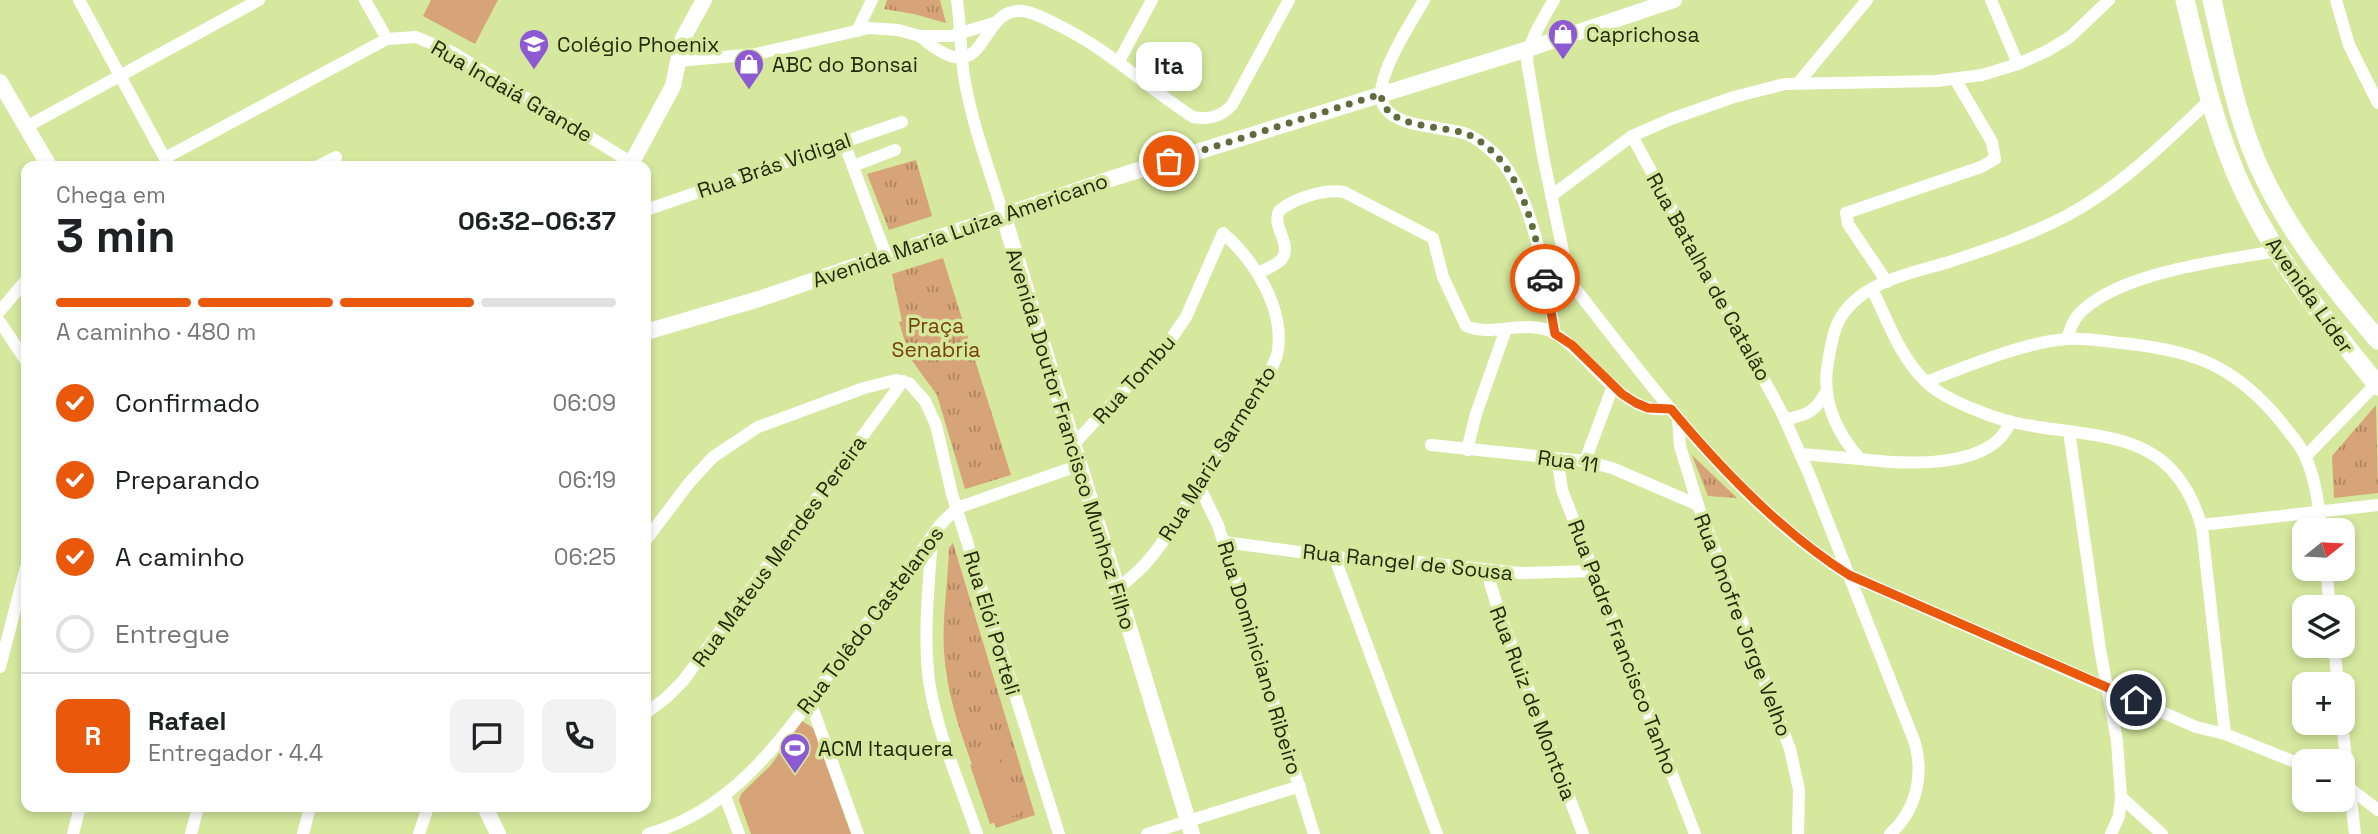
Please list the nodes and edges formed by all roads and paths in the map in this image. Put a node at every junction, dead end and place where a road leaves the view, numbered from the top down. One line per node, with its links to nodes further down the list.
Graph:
1 (79, 0): 31 (street)
2 (259, 0): 31 (street)
3 (365, 0): 24 (street)
4 (704, 0): 28 (main road)
5 (872, 0): 21 (street)
6 (957, 0): 22 (street, Avenida Doutor Francisco Munhoz Filho)
7 (1152, 0): 29 (street)
8 (1289, 0): 29 (street)
9 (1424, 0): 35 (street)
10 (1554, 0): 25 (street)
11 (1674, 0): 25 (main road, Avenida Maria Luiza Americano)
12 (1867, 0): 33 (street)
13 (1991, 0): 30 (street)
14 (2109, 0): 30 (street)
15 (2185, 0): 36 (main road, Avenida Líder)
16 (2204, 0): 26 (main road)
17 (2212, 0): 26 (main road, Avenida Líder)
18 (2336, 0): 37 (street)
19 (1014, 6): 20 (street); 29 (street)
20 (997, 22): 22 (street); 27 (street)
21 (857, 31): 23 (street); 28 (street)
22 (962, 35): 23 (street); 27 (street, Avenida Doutor Francisco Munhoz Filho)
23 (920, 36): 27 (street)
24 (387, 39): 46 (street); 48 (street, Rua Indaiá Grande)
25 (1531, 48): 35 (main road, Avenida Maria Luiza Americano); 51 (street)
26 (2225, 52): 67 (main road, Avenida Líder)
27 (961, 58): 53 (street, Avenida Doutor Francisco Munhoz Filho)
28 (678, 61): 49 (main road)
29 (1119, 61)
30 (2018, 64): 32 (street)
31 (118, 76): 39 (street); 45 (street)
32 (1955, 79): 33 (street); 58 (street)
33 (1799, 82): 40 (street)
34 (1, 84): 39 (main road)
35 (1381, 94): 53 (main road, Avenida Maria Luiza Americano); 65 (street)
36 (2210, 100): 55 (main road, Avenida Líder); 58 (street)
37 (2378, 103)
38 (902, 122): 41 (street, Rua Brás Vidigal)
39 (26, 127): 44 (main road)
40 (1632, 135): 51 (street); 75 (street, Rua Batalha de Catalão)
41 (843, 141): 50 (street); 52 (street, Rua Brás Vidigal)
42 (895, 150): 50 (street)
43 (336, 157): 47 (street)
44 (46, 161)
45 (166, 161)
46 (169, 161)
47 (328, 161)
48 (626, 161)
49 (633, 161)
50 (853, 166): 56 (street)
51 (1551, 196): 74 (street)
52 (651, 208)
53 (1003, 214): 56 (main road, Avenida Maria Luiza Americano); 78 (main road, Avenida Doutor Francisco Munhoz Filho)
54 (1223, 233): 57 (street, Rua Mariz Sarmento); 78 (street, Rua Tombu)
55 (2276, 251): 66 (street); 71 (main road, Avenida Líder)
56 (886, 255): 64 (main road, Avenida Maria Luiza Americano)
57 (1259, 273): 63 (street); 87 (street, Rua Mariz Sarmento)
58 (1887, 282): 60 (street)
59 (21, 286): 61 (street)
60 (1872, 289): 70 (street); 73 (street)
61 (0, 311)
62 (0, 322): 68 (street)
63 (1506, 329): 65 (street); 80 (street)
64 (651, 330)
65 (1555, 334): 72 (street)
66 (2067, 339): 70 (street); 82 (street)
67 (2378, 340)
68 (21, 354)
69 (904, 381): 90 (street, Rua Elói Porteli); 94 (street); 106 (street, Rua Mateus Mendes Pereira)
70 (1926, 382): 76 (street)
71 (2378, 384): 82 (street)
72 (1613, 386): 74 (street); 85 (street)
73 (1825, 394): 75 (street); 84 (street)
74 (1674, 413): 88 (street, Rua Onofre Jorge Velho); 100 (street)
75 (1785, 419): 81 (street, Rua Batalha de Catalão)
76 (2011, 422): 77 (street); 84 (street)
77 (2069, 431): 93 (street); 104 (street)
78 (1073, 445): 86 (main road, Avenida Doutor Francisco Munhoz Filho)
79 (1431, 445): 80 (street, Rua 11)
80 (1467, 450): 83 (street, Rua 11)
81 (1801, 454): 84 (street); 100 (street, Rua Batalha de Catalão)
82 (2306, 456): 91 (street)
83 (1561, 459): 85 (street, Rua 11); 99 (street, Rua Padre Francisco Tanho)
84 (1860, 459)
85 (1586, 461): 88 (street, Rua 11)
86 (1080, 465): 90 (street, Rua Tolêdo Castelanos); 102 (main road, Avenida Doutor Francisco Munhoz Filho)
87 (1199, 486): 96 (street, Rua Dominiciano Ribeiro); 102 (street, Rua Mariz Sarmento)
88 (1698, 505): 136 (street, Rua Onofre Jorge Velho)
89 (2378, 505): 91 (street)
90 (957, 508): 95 (street, Rua Tolêdo Castelanos); 130 (street, Rua Elói Porteli)
91 (2319, 513): 92 (street); 93 (street)
92 (2320, 518)
93 (2201, 525): 107 (street)
94 (651, 533)
95 (932, 537): 105 (street, Rua Tolêdo Castelanos); 129 (street)
96 (1224, 542): 97 (street, Rua Rangel de Sousa); 109 (street, Rua Dominiciano Ribeiro)
97 (1334, 556): 98 (street, Rua Rangel de Sousa); 133 (street)
98 (1486, 570): 99 (street, Rua Rangel de Sousa); 134 (street, Rua Ruiz de Montoia)
99 (1592, 571): 135 (street, Rua Padre Francisco Tanho)
100 (1849, 575): 104 (street); 137 (street, Rua Batalha de Catalão)
101 (21, 587): 103 (street)
102 (1117, 589): 120 (main road, Avenida Doutor Francisco Munhoz Filho)
103 (0, 667)
104 (2108, 688): 107 (street); 112 (street)
105 (810, 701): 111 (street, Rua Tolêdo Castelanos); 128 (street)
106 (651, 709)
107 (2225, 734): 108 (street)
108 (2292, 761)
109 (1300, 786): 120 (street); 132 (street, Rua Dominiciano Ribeiro)
110 (2355, 792): 113 (street)
111 (725, 796): 126 (street, Rua Tolêdo Castelanos); 127 (street)
112 (2121, 797): 138 (street); 139 (street)
113 (2378, 810)
114 (79, 812): 121 (street)
115 (197, 812): 122 (street)
116 (309, 812): 123 (street)
117 (426, 812): 124 (street)
118 (487, 812): 125 (main road)
119 (2351, 812): 140 (street)
120 (1190, 827): 131 (street)
121 (73, 834)
122 (191, 834)
123 (303, 834)
124 (419, 834)
125 (498, 834)
126 (648, 834)
127 (739, 834)
128 (858, 834)
129 (977, 834)
130 (1059, 834)
131 (1147, 834)
132 (1314, 834)
133 (1437, 834)
134 (1583, 834)
135 (1695, 834)
136 (1798, 834)
137 (1890, 834)
138 (2111, 834)
139 (2162, 834)
140 (2355, 834)

